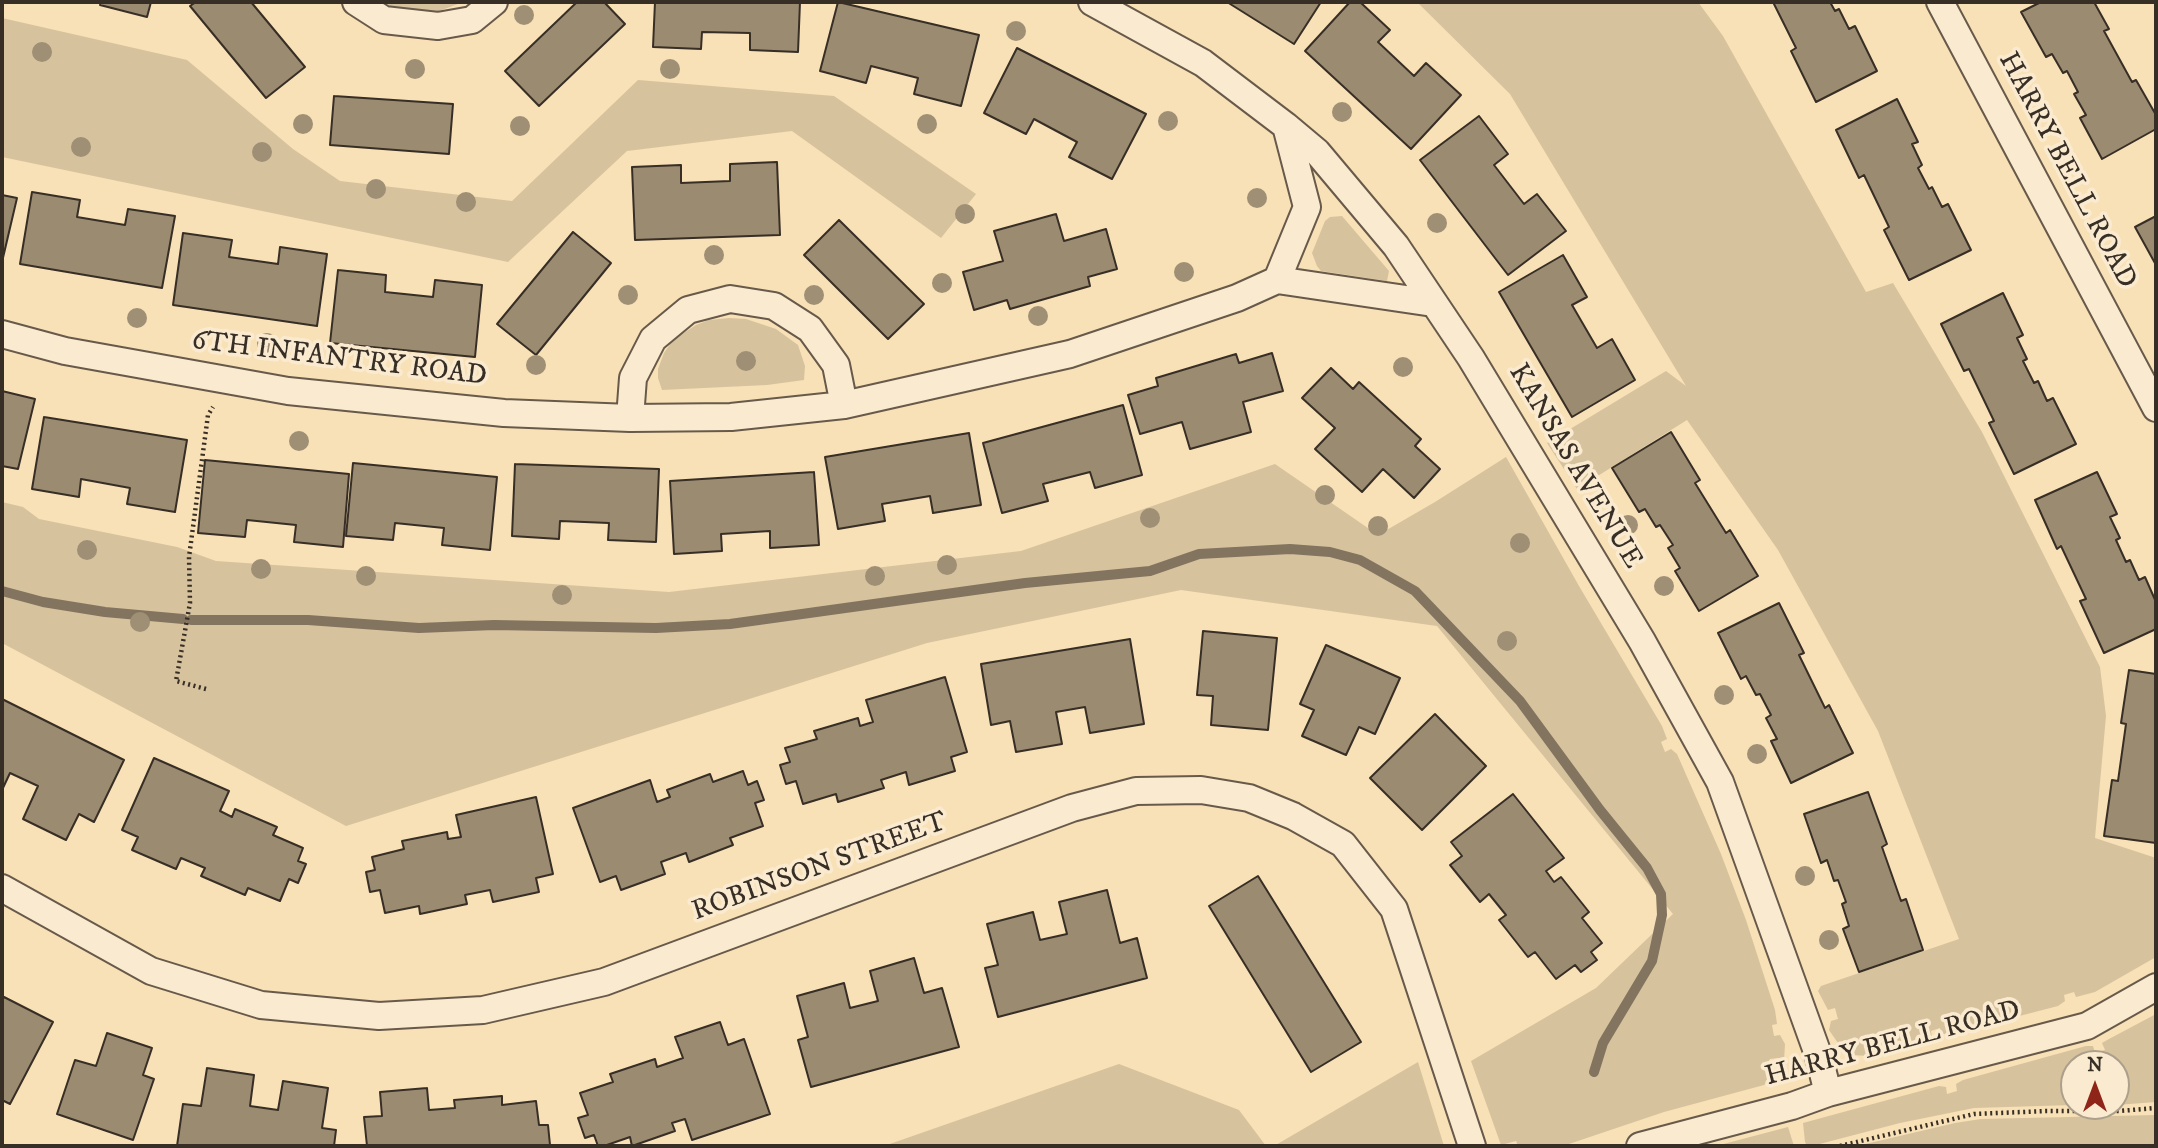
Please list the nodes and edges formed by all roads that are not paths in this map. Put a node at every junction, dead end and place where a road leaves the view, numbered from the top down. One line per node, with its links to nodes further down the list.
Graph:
1 (356, 2): 2 (street)
2 (494, 2)
3 (1092, 2): 5 (street, KANSAS AVENUE)
4 (1940, 2): 10 (street, HARRY BELL ROAD)
5 (1286, 126): 6 (street); 7 (street, KANSAS AVENUE)
6 (1277, 280): 7 (street); 9 (street, 6TH INFANTRY ROAD)
7 (1433, 303): 14 (street, KANSAS AVENUE)
8 (2, 334): 11 (street, 6TH INFANTRY ROAD)
9 (844, 405): 11 (street, 6TH INFANTRY ROAD); 11 (street)
10 (2156, 408)
11 (630, 418)
12 (2, 888): 15 (street, ROBINSON STREET)
13 (2156, 987): 14 (street, HARRY BELL ROAD)
14 (1828, 1093): 16 (street, HARRY BELL ROAD)
15 (1472, 1146)
16 (1640, 1146)

